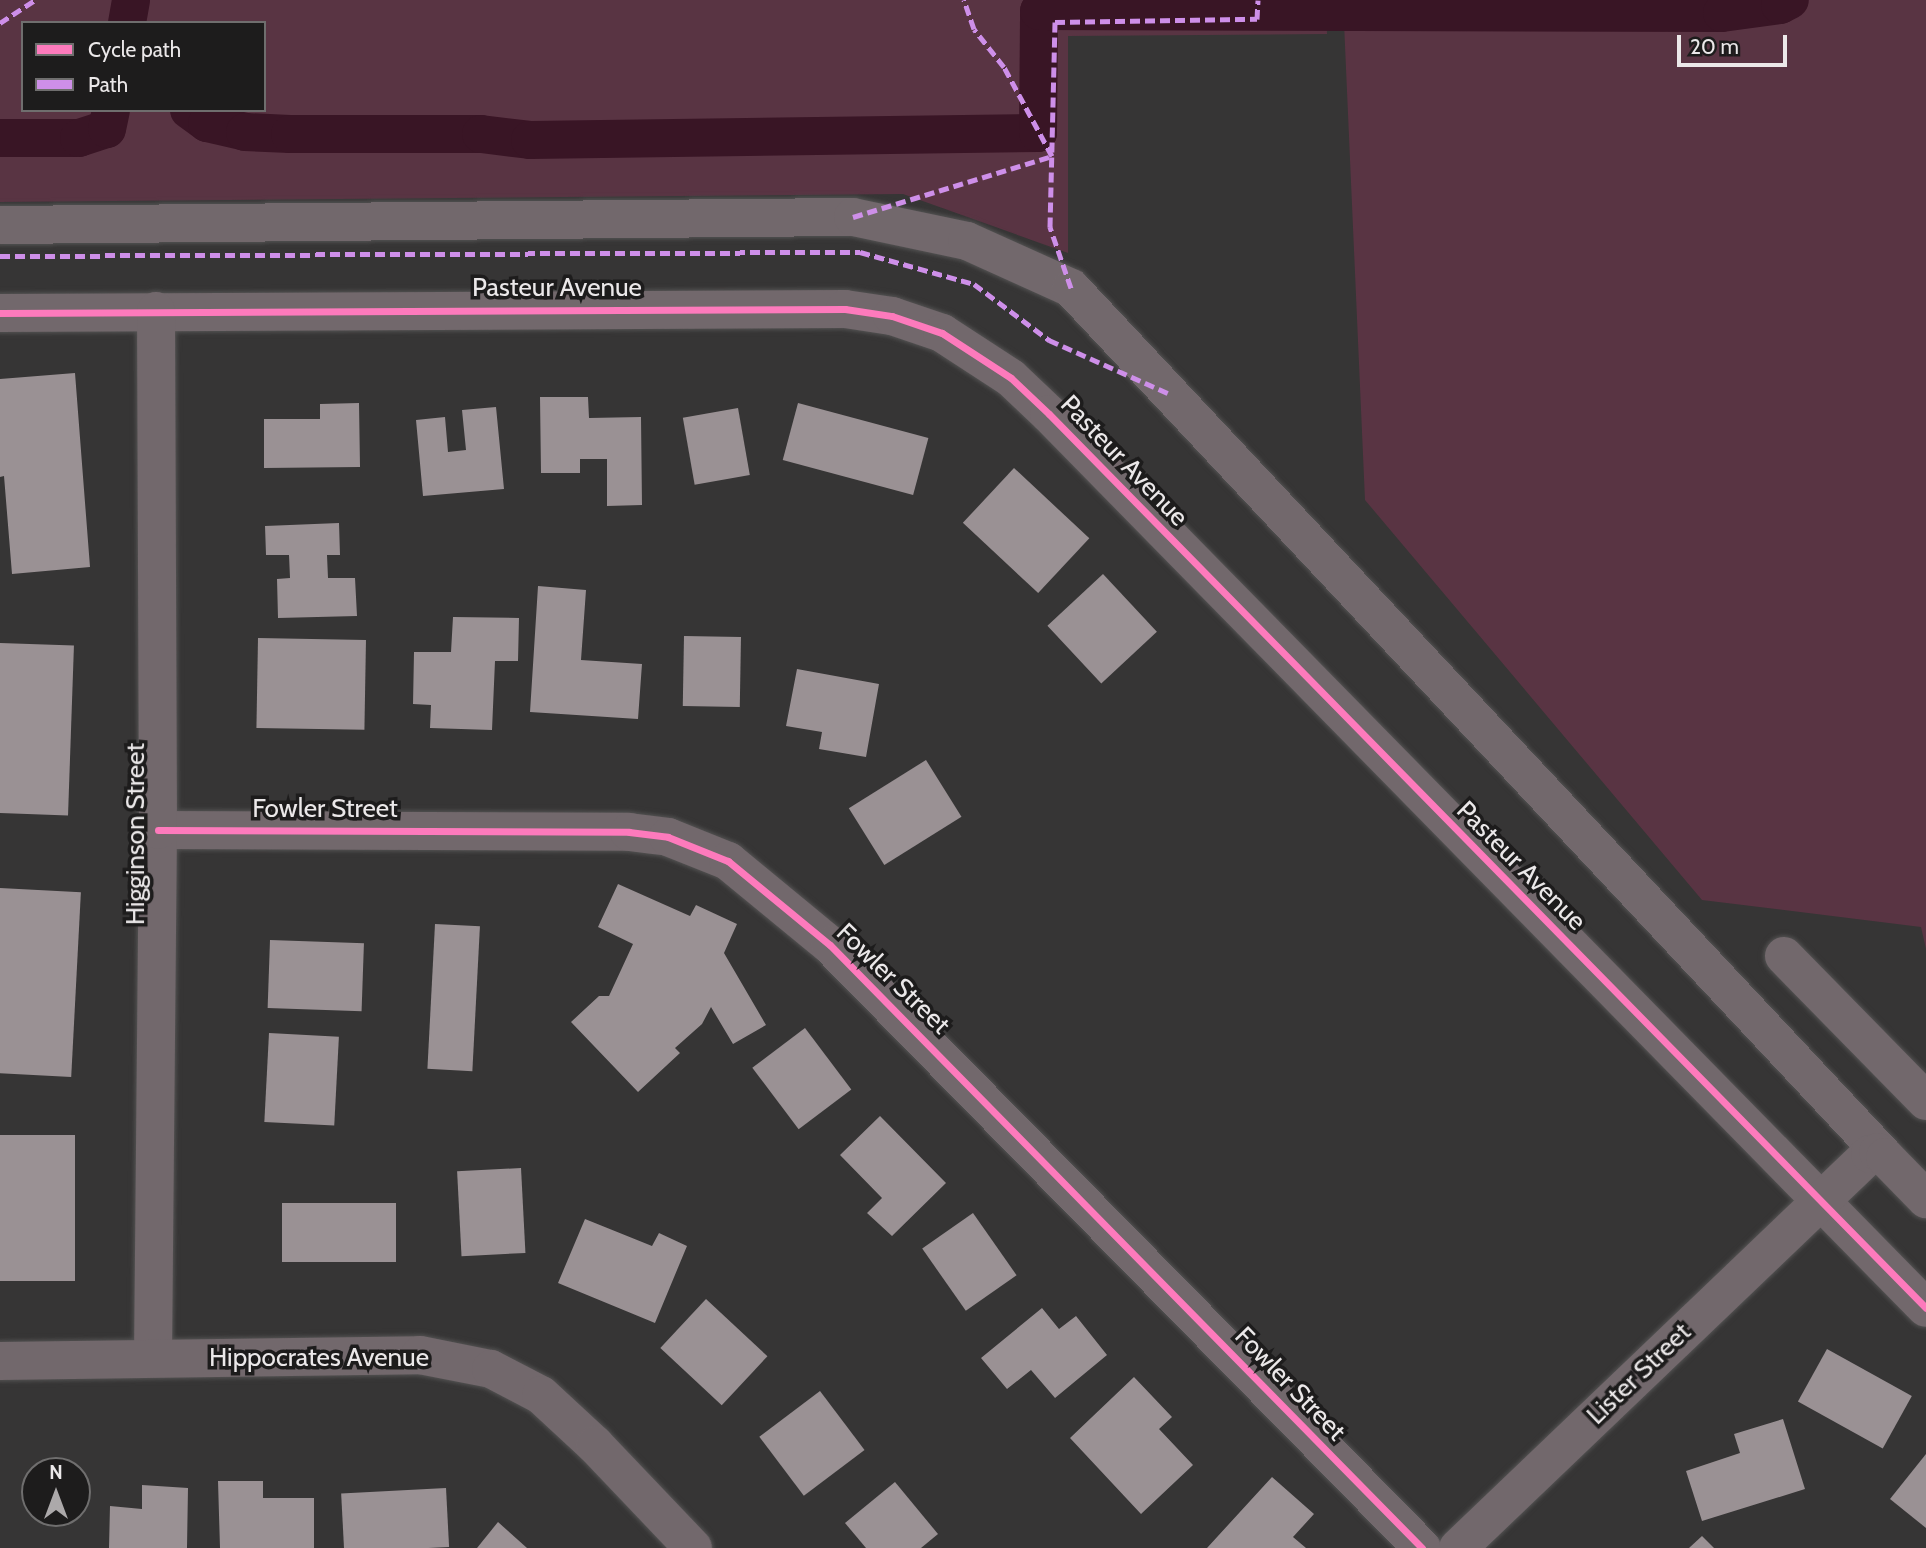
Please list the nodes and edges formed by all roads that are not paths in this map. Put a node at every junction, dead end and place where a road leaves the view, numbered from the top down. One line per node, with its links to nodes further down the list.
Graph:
1 (0, 225): 7 (street)
2 (156, 311): 3 (street, Pasteur Avenue); 4 (street, Higginson Street); 9 (street, Pasteur Avenue)
3 (0, 313)
4 (158, 830): 11 (street, Higginson Street); 14 (street, Fowler Street)
5 (1784, 956): 6 (street)
6 (1926, 1101)
7 (1885, 1157): 8 (street); 9 (street, Lister Street)
8 (1926, 1199)
9 (1820, 1200): 10 (street, Pasteur Avenue); 15 (street, Lister Street)
10 (1926, 1308)
11 (153, 1358): 12 (street, Hippocrates Avenue); 13 (street, Hippocrates Avenue)
12 (0, 1361)
13 (693, 1548)
14 (1422, 1548)
15 (1458, 1548)

